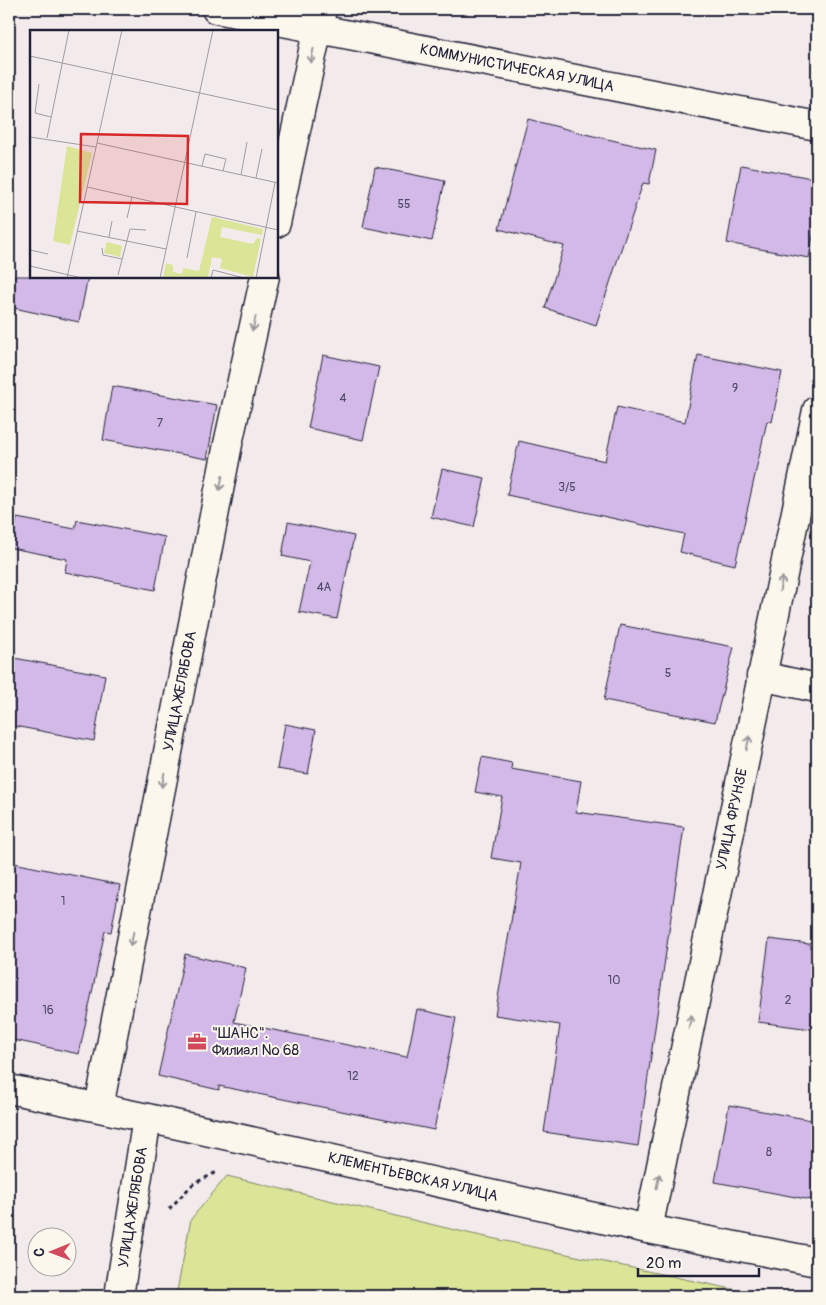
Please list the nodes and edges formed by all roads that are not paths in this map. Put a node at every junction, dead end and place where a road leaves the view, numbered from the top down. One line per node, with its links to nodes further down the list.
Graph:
1 (216, 9): 2 (street, КОММУНИСТИЧЕСКАЯ УЛИЦА)
2 (320, 19): 3 (street, КОММУНИСТИЧЕСКАЯ УЛИЦА); 4 (street, one-way to 4)
3 (817, 126)
4 (278, 214)
5 (265, 278): 10 (street, УЛИЦА ЖЕЛЯБОВА, one-way to 10)
6 (817, 410): 7 (street, УЛИЦА ФРУНЗЕ, one-way to 6)
7 (761, 676): 8 (street); 12 (street, УЛИЦА ФРУНЗЕ, one-way to 7)
8 (817, 688)
9 (9, 1089): 10 (street, КЛЕМЕНТЬЕВСКАЯ УЛИЦА)
10 (99, 1107): 11 (street, КЛЕМЕНТЬЕВСКАЯ УЛИЦА)
11 (148, 1118): 12 (street, КЛЕМЕНТЬЕВСКАЯ УЛИЦА); 14 (street, УЛИЦА ЖЕЛЯБОВА)
12 (648, 1229): 13 (street, КЛЕМЕНТЬЕВСКАЯ УЛИЦА)
13 (817, 1262)
14 (118, 1296)

